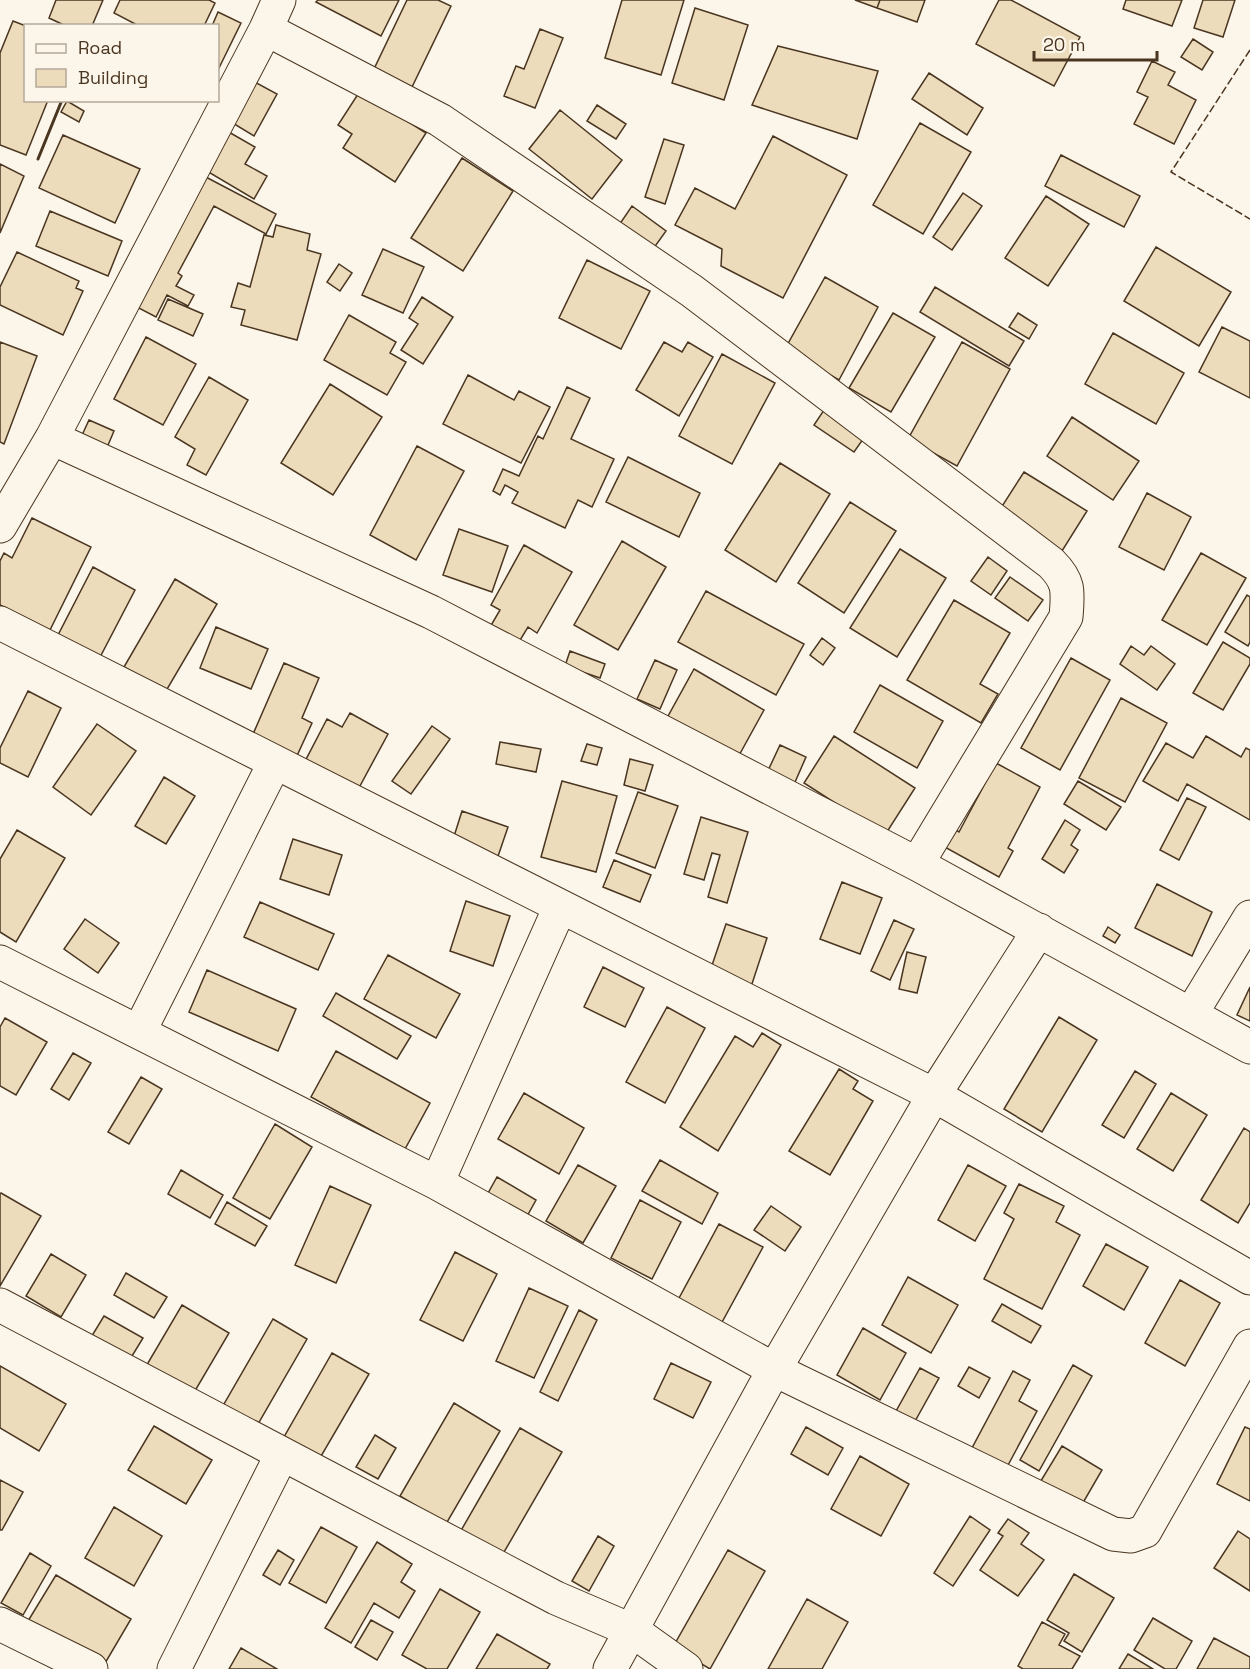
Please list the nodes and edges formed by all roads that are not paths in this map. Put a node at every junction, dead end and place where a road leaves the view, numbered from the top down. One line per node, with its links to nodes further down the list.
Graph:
1 (273, 14): 2 (street); 6 (street)
2 (52, 438): 3 (street); 6 (street)
3 (0, 526)
4 (0, 623): 5 (street)
5 (276, 762): 7 (street); 12 (street)
6 (917, 864): 9 (street)
7 (560, 907): 14 (street); 15 (street)
8 (1250, 917): 11 (street)
9 (1039, 930): 11 (street); 14 (street)
10 (0, 962): 12 (street)
11 (1191, 1014): 13 (street)
12 (139, 1032): 15 (street)
13 (1250, 1047)
14 (934, 1095): 16 (street); 19 (street)
15 (437, 1183): 19 (street)
16 (1250, 1278)
17 (0, 1305): 20 (street)
18 (1250, 1346): 19 (street)
19 (775, 1370): 22 (street)
20 (282, 1454): 22 (street); 24 (street)
21 (0, 1624): 23 (street)
22 (633, 1631): 25 (street); 26 (street)
23 (91, 1669)
24 (174, 1669)
25 (610, 1669)
26 (686, 1669)

